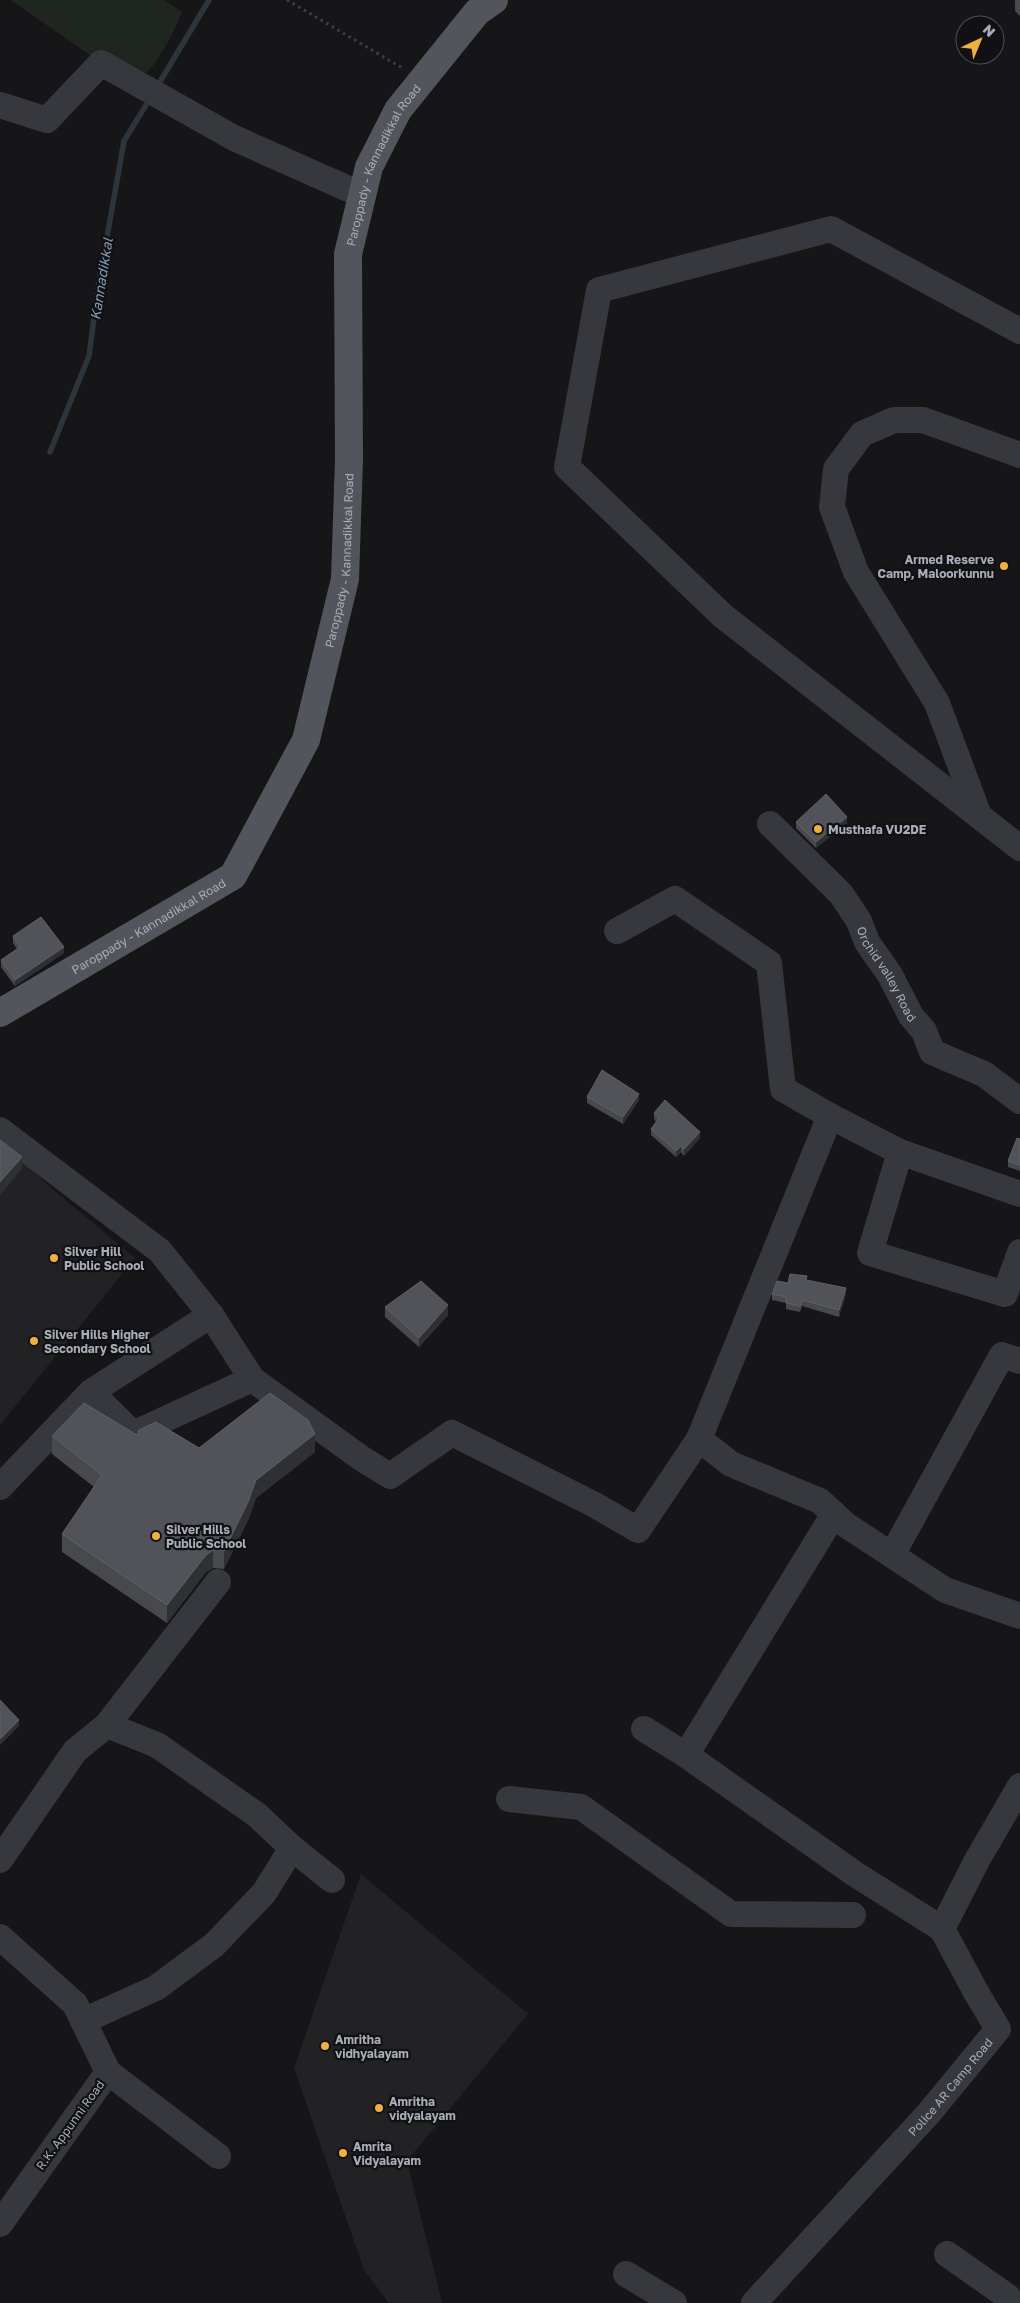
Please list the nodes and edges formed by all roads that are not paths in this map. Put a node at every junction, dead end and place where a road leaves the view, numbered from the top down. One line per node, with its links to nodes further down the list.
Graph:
1 (494, 0): 3 (main road, Paroppady - Kannadikkal Road)
2 (0, 105): 3 (street)
3 (362, 195): 10 (main road, Paroppady - Kannadikkal Road)
4 (1020, 331): 6 (street)
5 (1020, 455): 6 (street)
6 (979, 816): 8 (street)
7 (770, 824): 11 (street, Orchid valley Road)
8 (1020, 848)
9 (617, 931): 12 (street)
10 (0, 1013)
11 (1020, 1101)
12 (830, 1116): 14 (street); 21 (street)
13 (0, 1130): 17 (street)
14 (900, 1152): 15 (street); 16 (street)
15 (1020, 1194)
16 (1020, 1252)
17 (211, 1315): 19 (street); 20 (street)
18 (1020, 1361): 24 (street)
19 (252, 1379): 20 (street); 21 (street)
20 (91, 1392): 22 (street)
21 (699, 1439): 23 (street)
22 (0, 1488)
23 (834, 1514): 24 (street); 29 (street)
24 (892, 1555): 26 (street)
25 (218, 1582): 27 (street)
26 (1020, 1616)
27 (107, 1725): 32 (street); 33 (street)
28 (644, 1729): 29 (street)
29 (686, 1755): 36 (street)
30 (1020, 1786): 36 (street)
31 (509, 1799): 35 (street)
32 (292, 1848): 34 (street); 38 (street)
33 (0, 1860)
34 (332, 1880)
35 (853, 1915)
36 (942, 1929): 46 (street, Police AR Camp Road)
37 (0, 1938): 38 (street, R.K. Appunni Road)
38 (83, 2021): 39 (street, R.K. Appunni Road)
39 (108, 2072): 40 (street); 41 (street, R.K. Appunni Road)
40 (218, 2156)
41 (0, 2224)
42 (947, 2254): 44 (street)
43 (626, 2274): 45 (street)
44 (1010, 2295)
45 (674, 2303)
46 (754, 2303)

